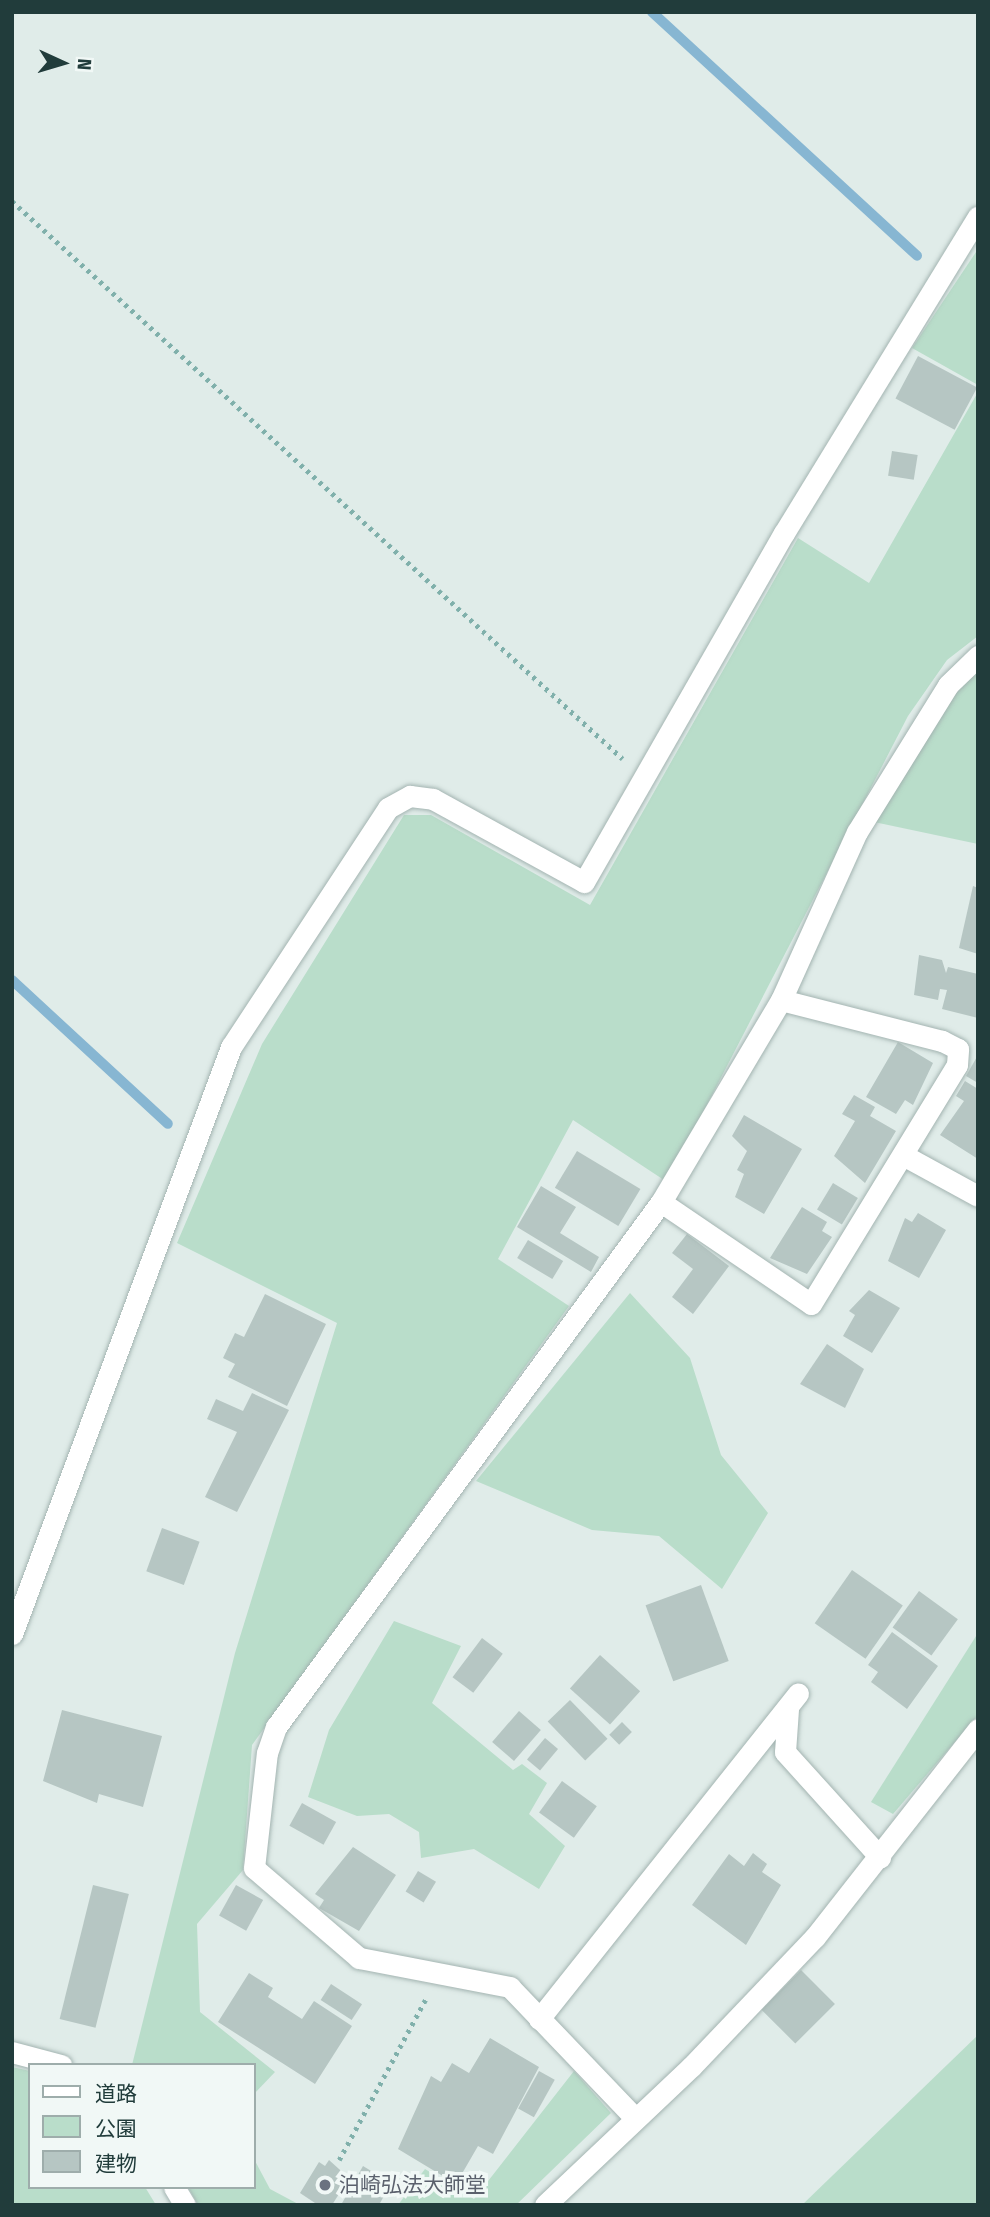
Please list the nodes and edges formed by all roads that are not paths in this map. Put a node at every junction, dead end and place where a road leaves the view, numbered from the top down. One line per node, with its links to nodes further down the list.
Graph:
1 (978, 217): 7 (street)
2 (978, 656): 3 (street)
3 (780, 1000): 4 (street); 6 (street)
4 (902, 1155): 5 (street); 6 (street)
5 (978, 1196)
6 (661, 1202): 10 (street)
7 (12, 1634)
8 (978, 1728): 9 (street)
9 (880, 1857): 10 (street); 13 (street)
10 (539, 2019): 13 (street)
11 (12, 2052): 12 (street)
12 (53, 2063)
13 (635, 2118): 16 (street)
14 (175, 2189): 15 (street)
15 (185, 2205)
16 (545, 2205)

